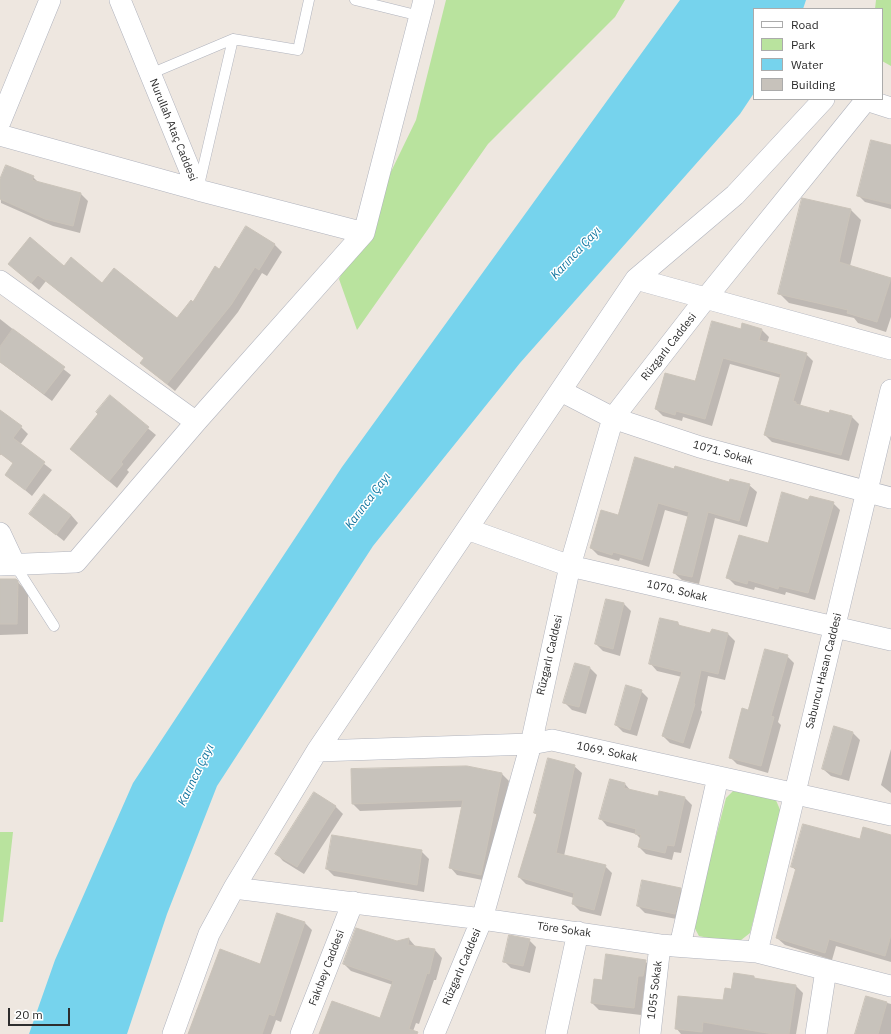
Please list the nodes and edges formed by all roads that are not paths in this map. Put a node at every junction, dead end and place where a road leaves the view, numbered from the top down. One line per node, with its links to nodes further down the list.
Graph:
1 (50, 0): 10 (street)
2 (120, 0): 7 (street, Nurullah Ataç Caddesi)
3 (309, 0): 6 (lane)
4 (355, 0): 5 (lane)
5 (422, 8): 13 (street)
6 (233, 39): 7 (lane); 12 (lane)
7 (150, 74): 12 (street, Nurullah Ataç Caddesi)
8 (823, 100): 14 (street)
9 (891, 108): 16 (street, Rüzgarlı Caddesi)
10 (0, 122)
11 (0, 135): 12 (street)
12 (198, 190): 13 (street, Nurullah Ataç Caddesi)
13 (364, 233): 21 (street)
14 (636, 279): 16 (street); 19 (street)
15 (0, 281): 21 (street)
16 (706, 298): 17 (street); 20 (street, Rüzgarlı Caddesi)
17 (891, 349)
18 (891, 390): 22 (street, Sabuncu Hasan Caddesi)
19 (561, 391): 20 (street, 1071. Sokak); 24 (street)
20 (614, 418): 22 (street, 1071. Sokak); 27 (street, Rüzgarlı Caddesi)
21 (196, 422): 26 (street)
22 (867, 493): 23 (street, 1071. Sokak); 29 (street, Sabuncu Hasan Caddesi)
23 (891, 498)
24 (467, 529): 27 (street, 1070. Sokak); 32 (street)
25 (0, 534): 26 (street)
26 (8, 565): 28 (lane)
27 (570, 566): 29 (street, 1070. Sokak); 31 (street, Rüzgarlı Caddesi)
28 (54, 626)
29 (835, 627): 30 (street, 1070. Sokak); 34 (street, Sabuncu Hasan Caddesi)
30 (891, 640)
31 (531, 744): 32 (street, 1069. Sokak); 33 (street, 1069. Sokak); 38 (street, Rüzgarlı Caddesi)
32 (317, 751): 36 (street)
33 (718, 777): 34 (street, 1069. Sokak); 40 (street, 1055 Sokak)
34 (794, 794): 35 (street, 1069. Sokak); 41 (street, Sabuncu Hasan Caddesi)
35 (891, 816)
36 (234, 888): 37 (street, Töre Sokak); 44 (street)
37 (352, 902): 38 (street, Töre Sokak); 45 (street, Fakıbey Caddesi)
38 (482, 919): 39 (street, Töre Sokak); 46 (street, Rüzgarlı Caddesi)
39 (578, 932): 40 (street, Töre Sokak); 47 (street)
40 (670, 946): 41 (street, Töre Sokak); 48 (street, 1055 Sokak)
41 (757, 952): 42 (street, Töre Sokak)
42 (826, 970): 43 (street, Töre Sokak); 49 (street)
43 (891, 986)
44 (173, 1034)
45 (301, 1034)
46 (434, 1034)
47 (556, 1034)
48 (650, 1034)
49 (816, 1034)

